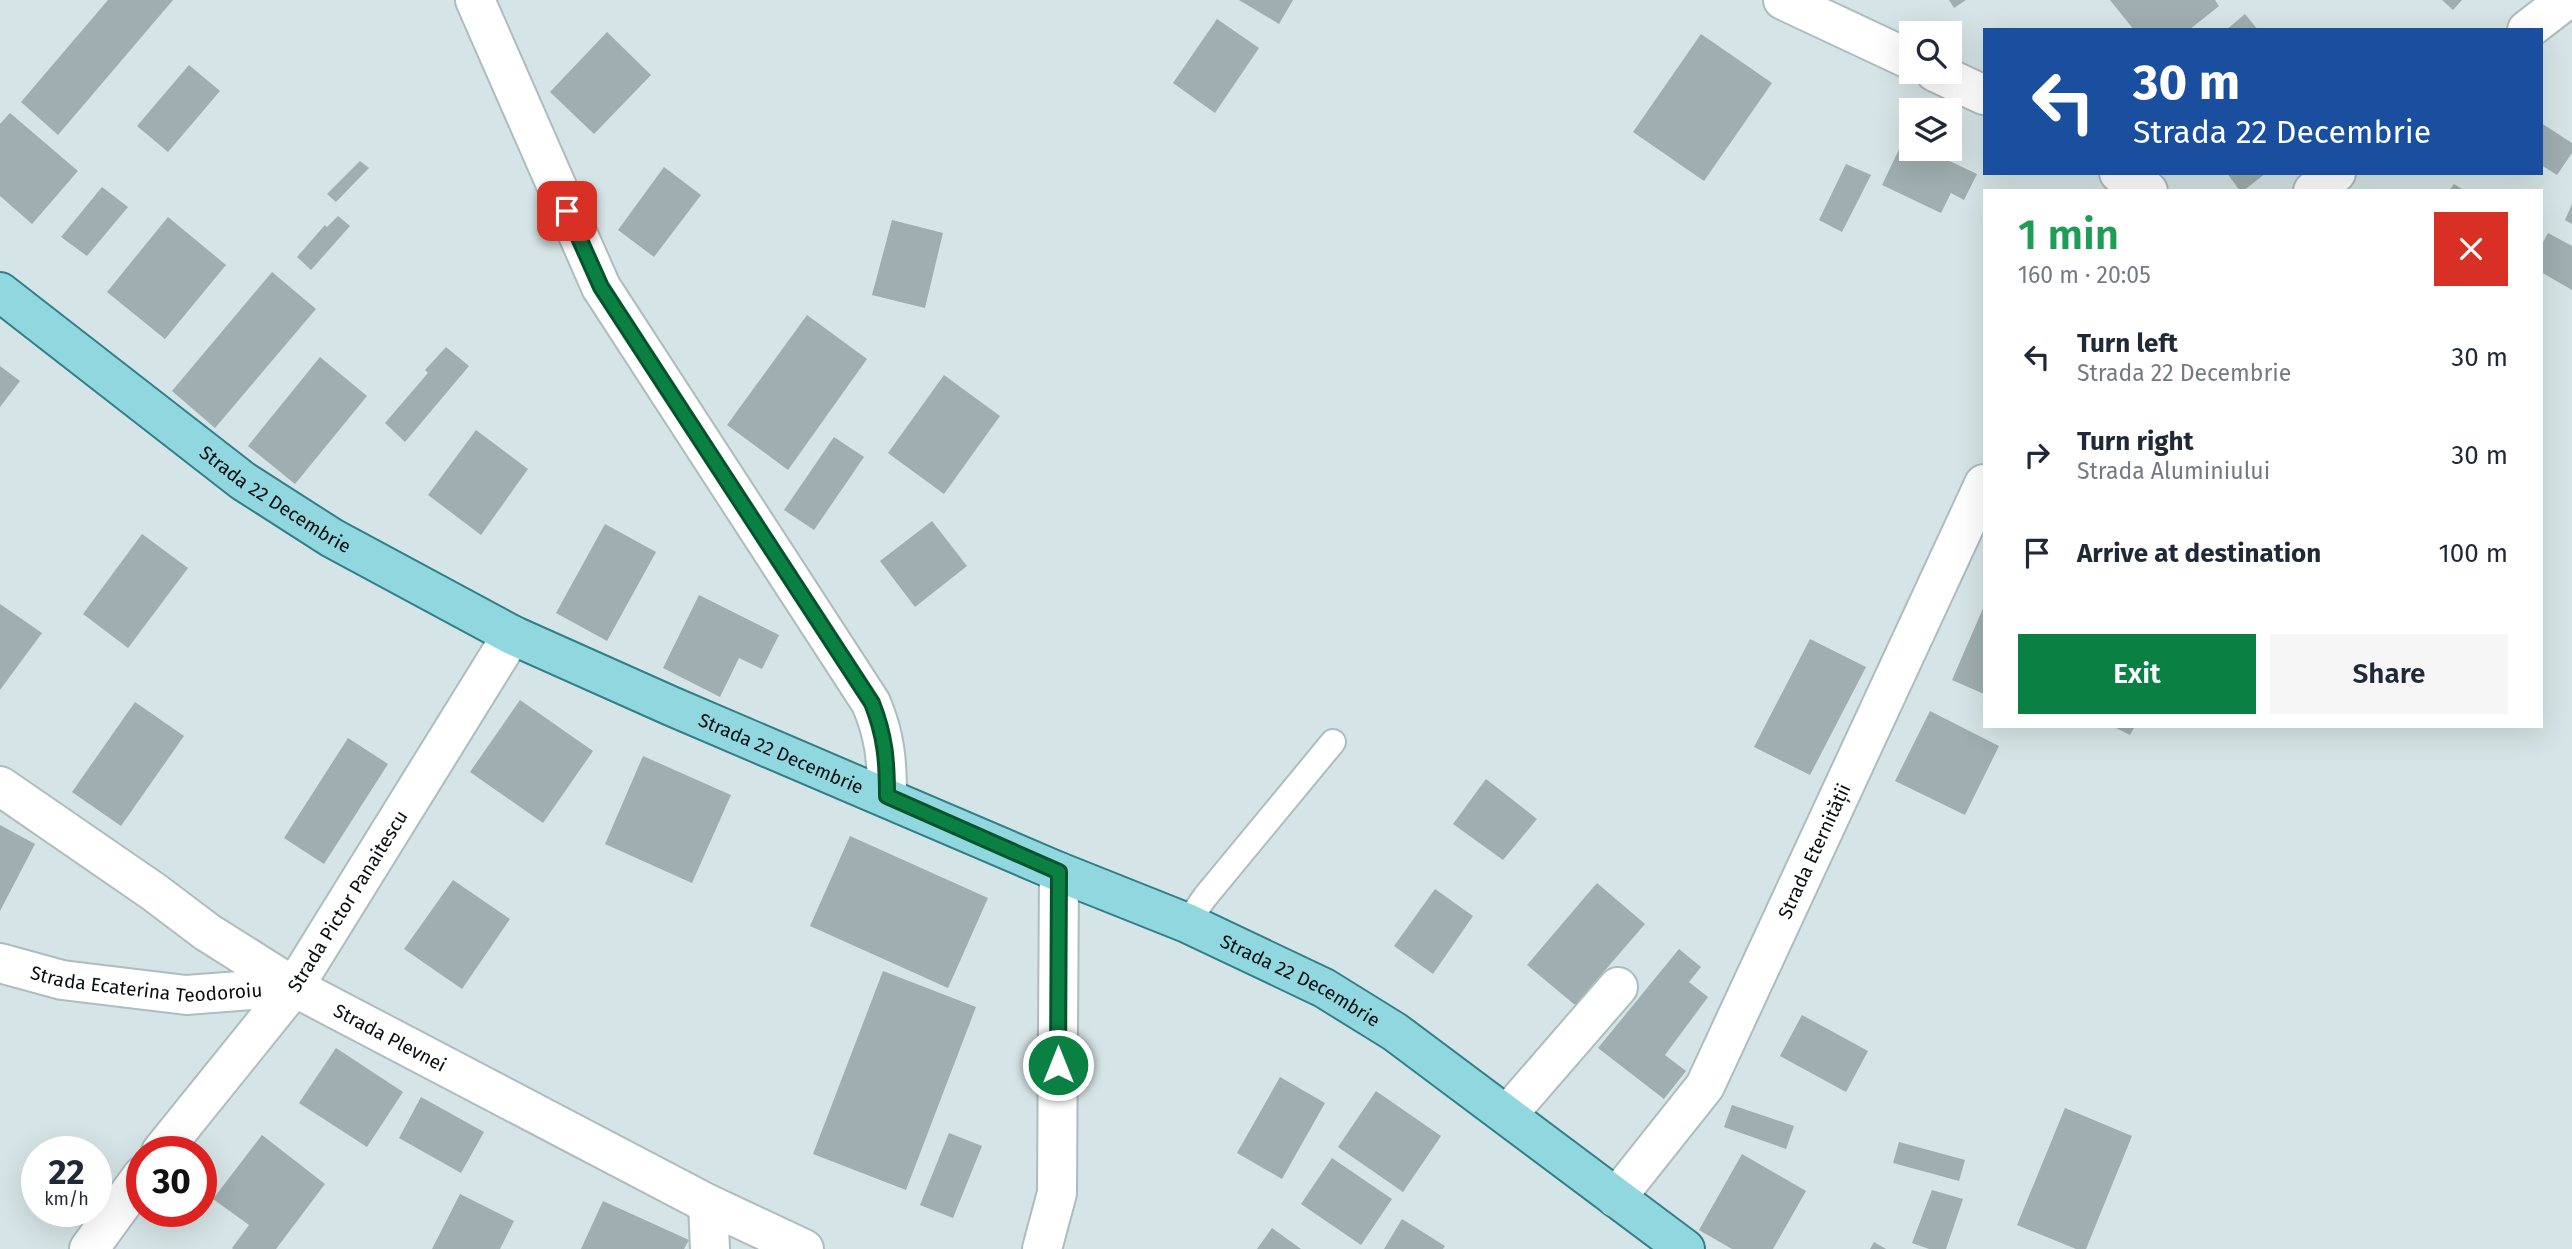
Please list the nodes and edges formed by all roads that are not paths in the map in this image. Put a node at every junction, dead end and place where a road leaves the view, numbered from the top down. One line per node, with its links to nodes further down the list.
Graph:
1 (475, 0): 17 (street)
2 (1783, 0): 5 (street)
3 (2566, 0): 4 (street)
4 (2530, 28)
5 (1899, 54)
6 (1961, 84): 7 (street)
7 (1983, 95)
8 (2122, 175): 10 (street)
9 (2333, 175): 11 (street)
10 (2145, 189)
11 (2316, 189)
12 (0, 292): 14 (main road, Strada 22 Decembrie)
13 (1983, 486): 26 (street, Strada Eternității)
14 (512, 635): 17 (main road, Strada 22 Decembrie); 21 (street, Strada Pictor Panaitescu)
15 (1333, 741): 19 (lane)
16 (0, 786): 21 (street, Strada Plevnei)
17 (887, 796): 18 (main road, Strada 22 Decembrie)
18 (1059, 872): 19 (main road, Strada 22 Decembrie); 31 (street)
19 (1187, 923): 23 (main road, Strada 22 Decembrie)
20 (0, 963): 21 (street, Strada Ecaterina Teodoroiu)
21 (294, 987): 24 (street, Strada Pictor Panaitescu); 27 (street, Strada Plevnei)
22 (1618, 987): 23 (street)
23 (1507, 1115): 26 (main road, Strada 22 Decembrie)
24 (174, 1136)
25 (126, 1198): 28 (street)
26 (1616, 1198): 32 (main road, Strada 22 Decembrie)
27 (708, 1204): 29 (street); 30 (street, Strada Plevnei)
28 (89, 1249)
29 (710, 1249)
30 (804, 1249)
31 (1042, 1249)
32 (1685, 1249)

